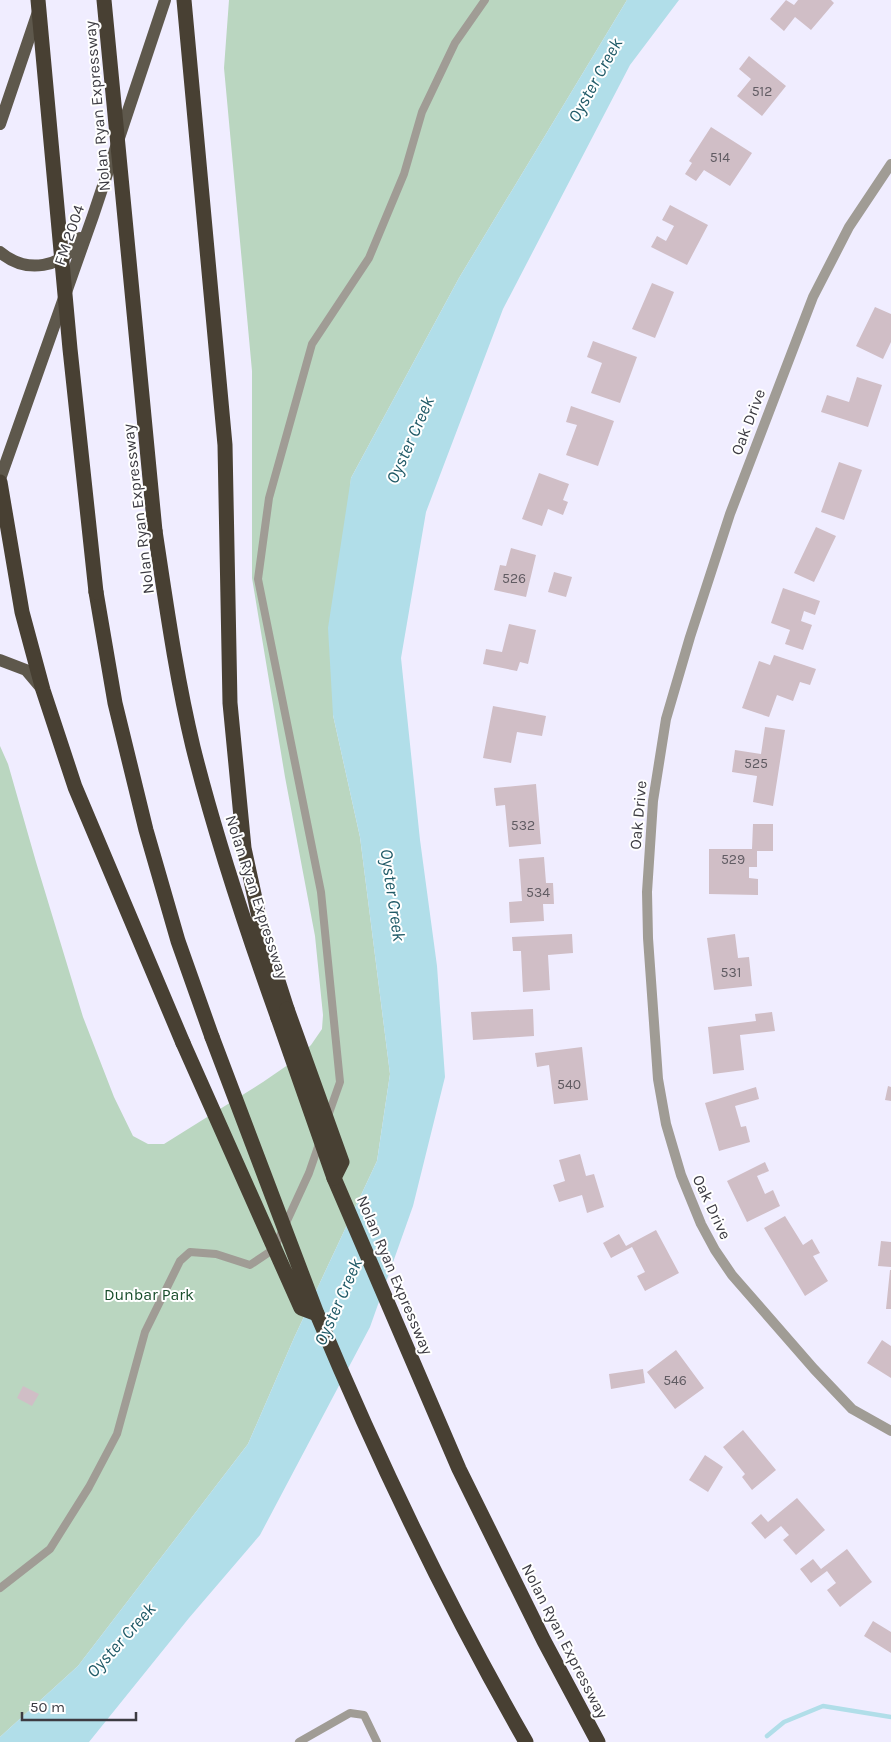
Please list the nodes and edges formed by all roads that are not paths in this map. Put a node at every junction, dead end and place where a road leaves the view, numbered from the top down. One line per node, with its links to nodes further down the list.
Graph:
1 (38, 0): 16 (highway, bridge)
2 (42, 0): 7 (main road)
3 (104, 0): 15 (highway, Nolan Ryan Expressway, bridge)
4 (165, 0): 9 (main road, FM 2004 / FM 2004)
5 (184, 0): 15 (highway)
6 (485, 0): 18 (lane)
7 (0, 124)
8 (891, 164): 17 (street, Oak Drive)
9 (93, 216): 10 (main road); 11 (main road, FM 2004 / FM 2004)
10 (0, 252)
11 (0, 478)
12 (0, 482): 14 (highway)
13 (0, 660): 14 (main road)
14 (43, 690): 16 (highway, bridge)
15 (282, 1014): 22 (highway, Nolan Ryan Expressway, bridge)
16 (317, 1314): 21 (highway)
17 (891, 1431)
18 (0, 1588)
19 (299, 1742): 20 (lane)
20 (377, 1742)
21 (526, 1742)
22 (598, 1742)

